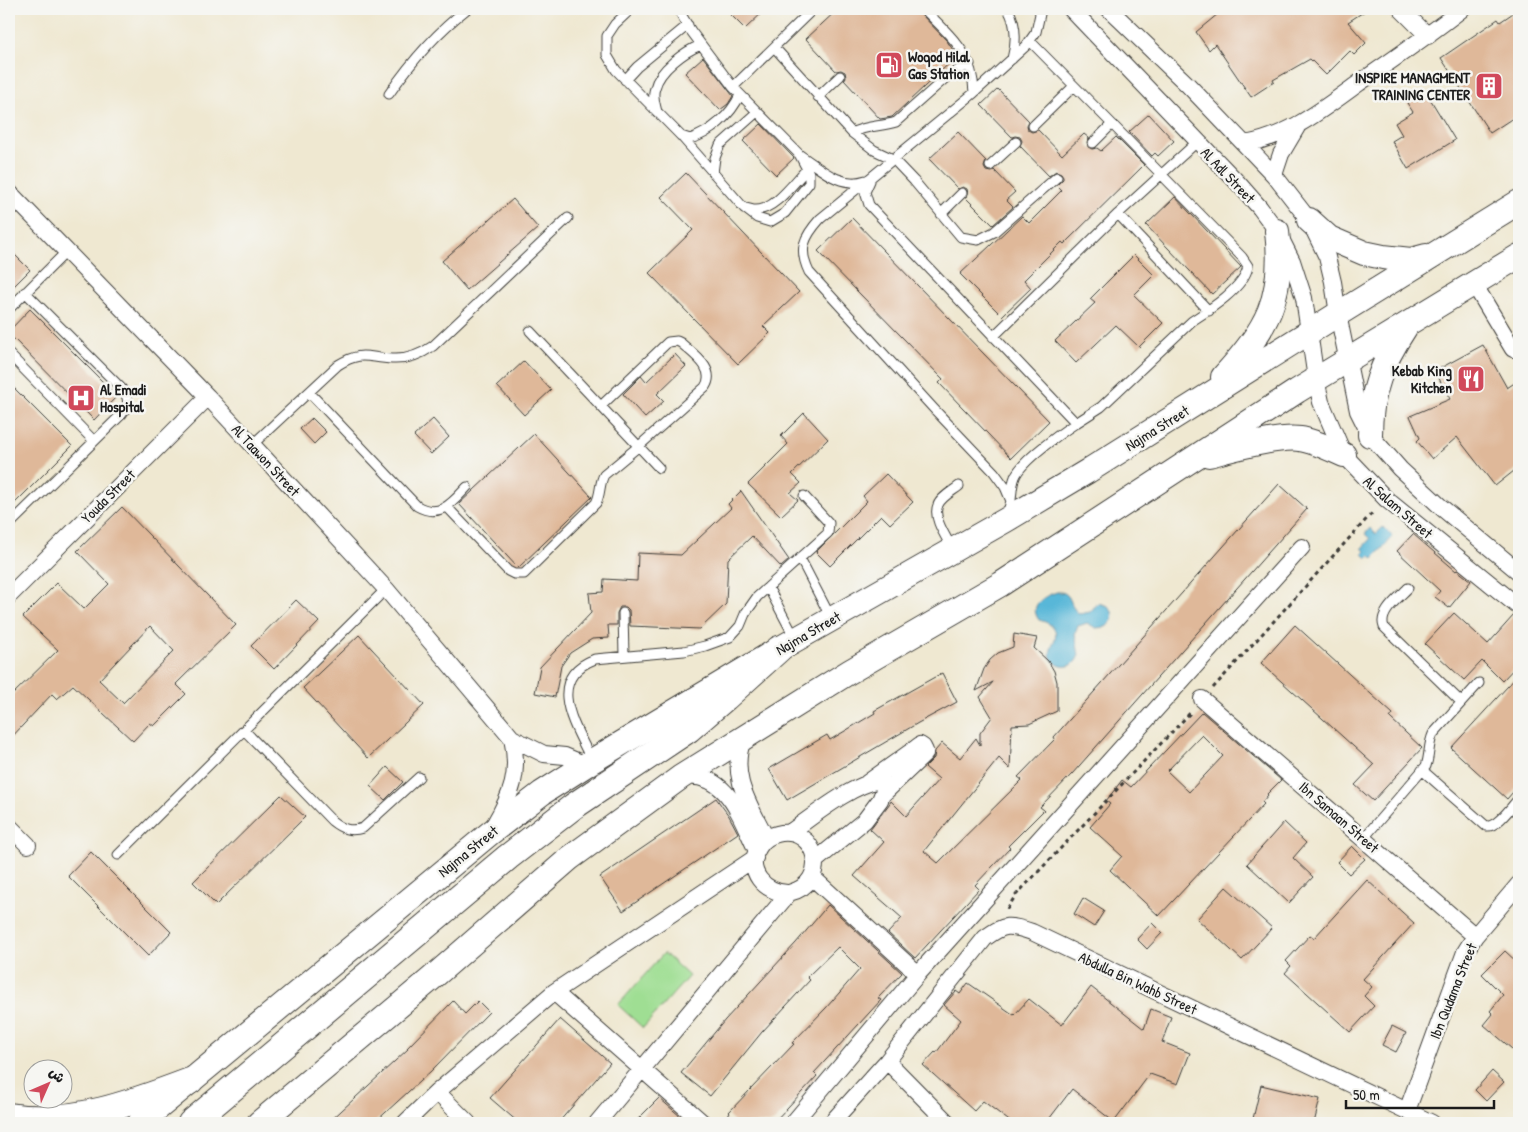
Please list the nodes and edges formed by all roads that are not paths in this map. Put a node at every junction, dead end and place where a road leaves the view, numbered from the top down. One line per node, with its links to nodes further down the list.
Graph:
1 (467, 9): 24 (lane)
2 (631, 9): 20 (lane)
3 (678, 9): 12 (lane)
4 (813, 9): 16 (lane)
5 (924, 9): 18 (lane)
6 (1008, 9): 17 (lane)
7 (1039, 9): 14 (lane)
8 (1070, 9): 35 (street, Al Adl Street)
9 (1109, 9): 37 (street)
10 (1401, 9): 13 (street)
11 (1462, 9): 13 (street)
12 (688, 26): 15 (lane); 20 (lane)
13 (1428, 36): 31 (street)
14 (1030, 41): 17 (lane); 21 (lane)
15 (701, 45): 22 (lane); 28 (lane)
16 (774, 47): 22 (lane); 26 (lane)
17 (1012, 59): 23 (lane)
18 (970, 64): 23 (lane); 32 (lane)
19 (840, 76): 26 (lane)
20 (624, 80): 28 (lane)
21 (1074, 86): 29 (lane); 30 (lane)
22 (733, 87): 25 (lane)
23 (974, 93): 39 (lane)
24 (389, 94)
25 (740, 95): 27 (lane); 33 (lane)
26 (818, 97): 32 (lane)
27 (757, 112): 38 (lane); 42 (lane)
28 (657, 113): 33 (lane)
29 (1112, 124): 36 (lane); 43 (lane)
30 (1033, 126)
31 (1298, 126): 37 (street); 44 (street)
32 (852, 133): 39 (lane)
33 (681, 136): 42 (lane)
34 (1016, 142): 40 (lane)
35 (1197, 142): 43 (lane); 55 (street, Al Adl Street)
36 (1093, 143)
37 (1245, 144): 44 (street)
38 (799, 154): 41 (lane); 46 (lane)
39 (893, 159): 46 (lane); 51 (lane)
40 (990, 166)
41 (806, 169): 50 (lane); 50 (lane)
42 (713, 172): 50 (lane)
43 (1163, 175): 52 (lane); 62 (lane)
44 (1274, 175): 54 (street)
45 (1057, 177): 51 (lane)
46 (871, 178): 67 (lane); 88 (lane)
47 (962, 193): 51 (lane)
48 (10, 196): 56 (street, Al Taawon Street)
49 (1519, 202): 57 (main road, Najma Street)
50 (744, 208)
51 (941, 214)
52 (1118, 214): 62 (lane); 67 (lane)
53 (568, 218): 72 (lane)
54 (1309, 220): 57 (main road); 63 (street)
55 (1277, 231): 66 (street, Al Adl Street); 74 (main road)
56 (67, 251): 60 (lane); 73 (street, Al Taawon Street)
57 (1435, 253): 63 (main road, Najma Street)
58 (1519, 256): 59 (main road)
59 (1474, 284): 64 (main road); 68 (street)
60 (25, 292): 61 (lane); 78 (lane)
61 (9, 308)
62 (1208, 311): 76 (lane)
63 (1338, 314): 66 (main road, Najma Street); 70 (street)
64 (1408, 325): 70 (main road); 77 (main road)
65 (530, 331): 75 (lane)
66 (1308, 333): 71 (street, Al Adl Street); 74 (main road, Najma Street)
67 (993, 337): 76 (lane)
68 (1513, 349)
69 (9, 354): 78 (lane)
70 (1348, 361): 71 (main road); 77 (street, Al Salam Street)
71 (1316, 379): 81 (street, Al Salam Street); 82 (main road)
72 (310, 392): 79 (lane); 87 (lane)
73 (208, 397): 79 (street, Al Taawon Street); 97 (street, Youda Street)
74 (1204, 398): 88 (main road, Najma Street)
75 (601, 406): 80 (lane); 80 (lane)
76 (1076, 423): 88 (lane)
77 (1370, 435): 93 (street, Al Salam Street)
78 (94, 441): 89 (lane)
79 (252, 445): 96 (street, Al Taawon Street)
80 (639, 446): 83 (lane); 87 (lane)
81 (1344, 455): 82 (main road); 98 (street, Al Salam Street)
82 (1188, 460): 108 (main road)
83 (659, 468)
84 (960, 486): 91 (lane)
85 (467, 487): 87 (lane)
86 (804, 496): 92 (lane)
87 (447, 507)
88 (1008, 511): 91 (main road, Najma Street)
89 (9, 526)
90 (1302, 547): 127 (street)
91 (953, 550): 100 (main road, Najma Street)
92 (800, 558): 94 (lane); 100 (lane)
93 (1519, 572)
94 (768, 587): 101 (lane); 102 (lane)
95 (1408, 588): 105 (lane)
96 (386, 589): 106 (lane); 107 (street, Al Taawon Street)
97 (9, 596)
98 (1519, 607)
99 (623, 613): 102 (lane)
100 (832, 620): 101 (main road, Najma Street)
101 (788, 645): 109 (main road, Najma Street); 136 (main road)
102 (624, 656): 109 (lane)
103 (1479, 683): 105 (lane)
104 (1202, 700): 119 (street, Ibn Samaan Street)
105 (1461, 702): 110 (lane)
106 (244, 730): 111 (lane); 122 (lane)
107 (512, 738): 109 (street, Al Taawon Street); 118 (street)
108 (743, 739): 112 (main road); 121 (street)
109 (589, 763): 118 (main road, Najma Street)
110 (1422, 770): 115 (lane); 119 (lane)
111 (419, 777)
112 (681, 777): 121 (street); 137 (main road)
113 (865, 784): 114 (street); 114 (street); 117 (street)
114 (882, 795): 123 (street)
115 (1519, 798)
116 (9, 826): 120 (street)
117 (789, 833): 121 (street); 123 (street)
118 (489, 834): 131 (main road, Najma Street)
119 (1363, 838): 126 (street, Ibn Samaan Street)
120 (28, 845)
121 (759, 849): 125 (street); 128 (street)
122 (118, 855)
123 (814, 869): 125 (street); 127 (street)
124 (1519, 885): 126 (street, Ibn Qudama Street)
125 (789, 893): 130 (street)
126 (1475, 936): 133 (street, Ibn Qudama Street)
127 (918, 974): 142 (street)
128 (554, 992): 130 (street); 132 (street)
129 (886, 1061): 133 (street, Abdulla Bin Wahb Street); 143 (street, Abdulla Bin Wahb Street); 144 (street)
130 (643, 1070): 140 (street); 141 (street)
131 (190, 1081): 134 (main road); 135 (main road, Najma Street)
132 (437, 1092): 138 (street); 139 (street)
133 (1407, 1111): 145 (street, Abdulla Bin Wahb Street)
134 (9, 1116)
135 (140, 1123)
136 (191, 1123)
137 (259, 1123)
138 (405, 1123)
139 (468, 1123)
140 (597, 1123)
141 (704, 1123)
142 (793, 1123)
143 (831, 1123)
144 (948, 1123)
145 (1432, 1123)

